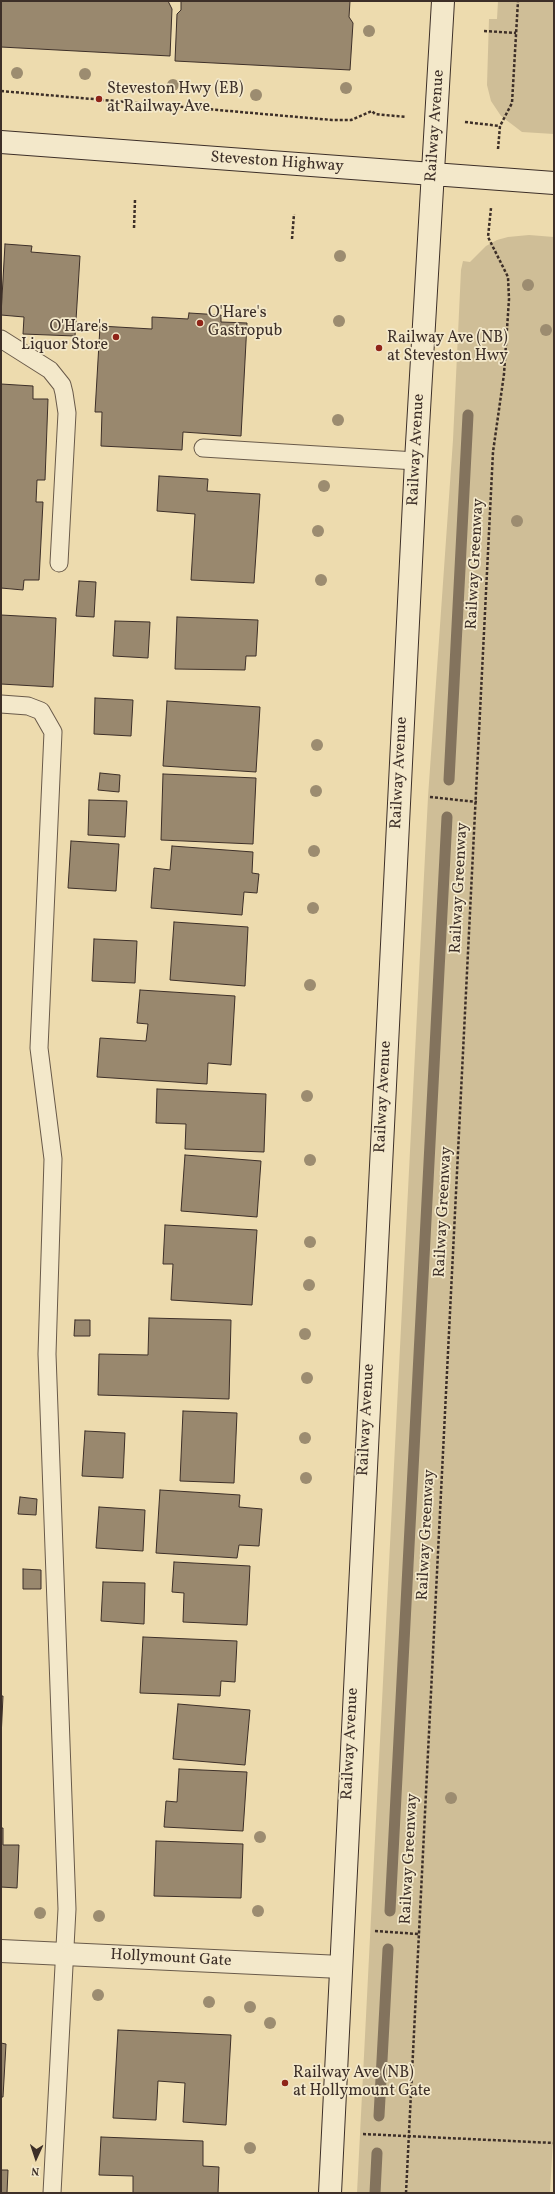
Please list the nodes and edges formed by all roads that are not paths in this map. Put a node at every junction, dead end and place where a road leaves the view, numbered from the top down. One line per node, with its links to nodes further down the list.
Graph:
1 (443, 1): 3 (main road, Railway Avenue)
2 (1, 142): 3 (main road, Steveston Highway)
3 (433, 175): 4 (main road, Steveston Highway); 7 (main road, Railway Avenue)
4 (554, 183)
5 (1, 339): 8 (lane)
6 (203, 448): 7 (lane)
7 (416, 461): 12 (main road, Railway Avenue)
8 (59, 563)
9 (1, 704): 11 (lane)
10 (1, 1951): 11 (main road, Hollymount Gate)
11 (64, 1954): 12 (main road, Hollymount Gate); 13 (lane)
12 (341, 1967): 14 (main road, Railway Avenue)
13 (52, 2193)
14 (330, 2193)

